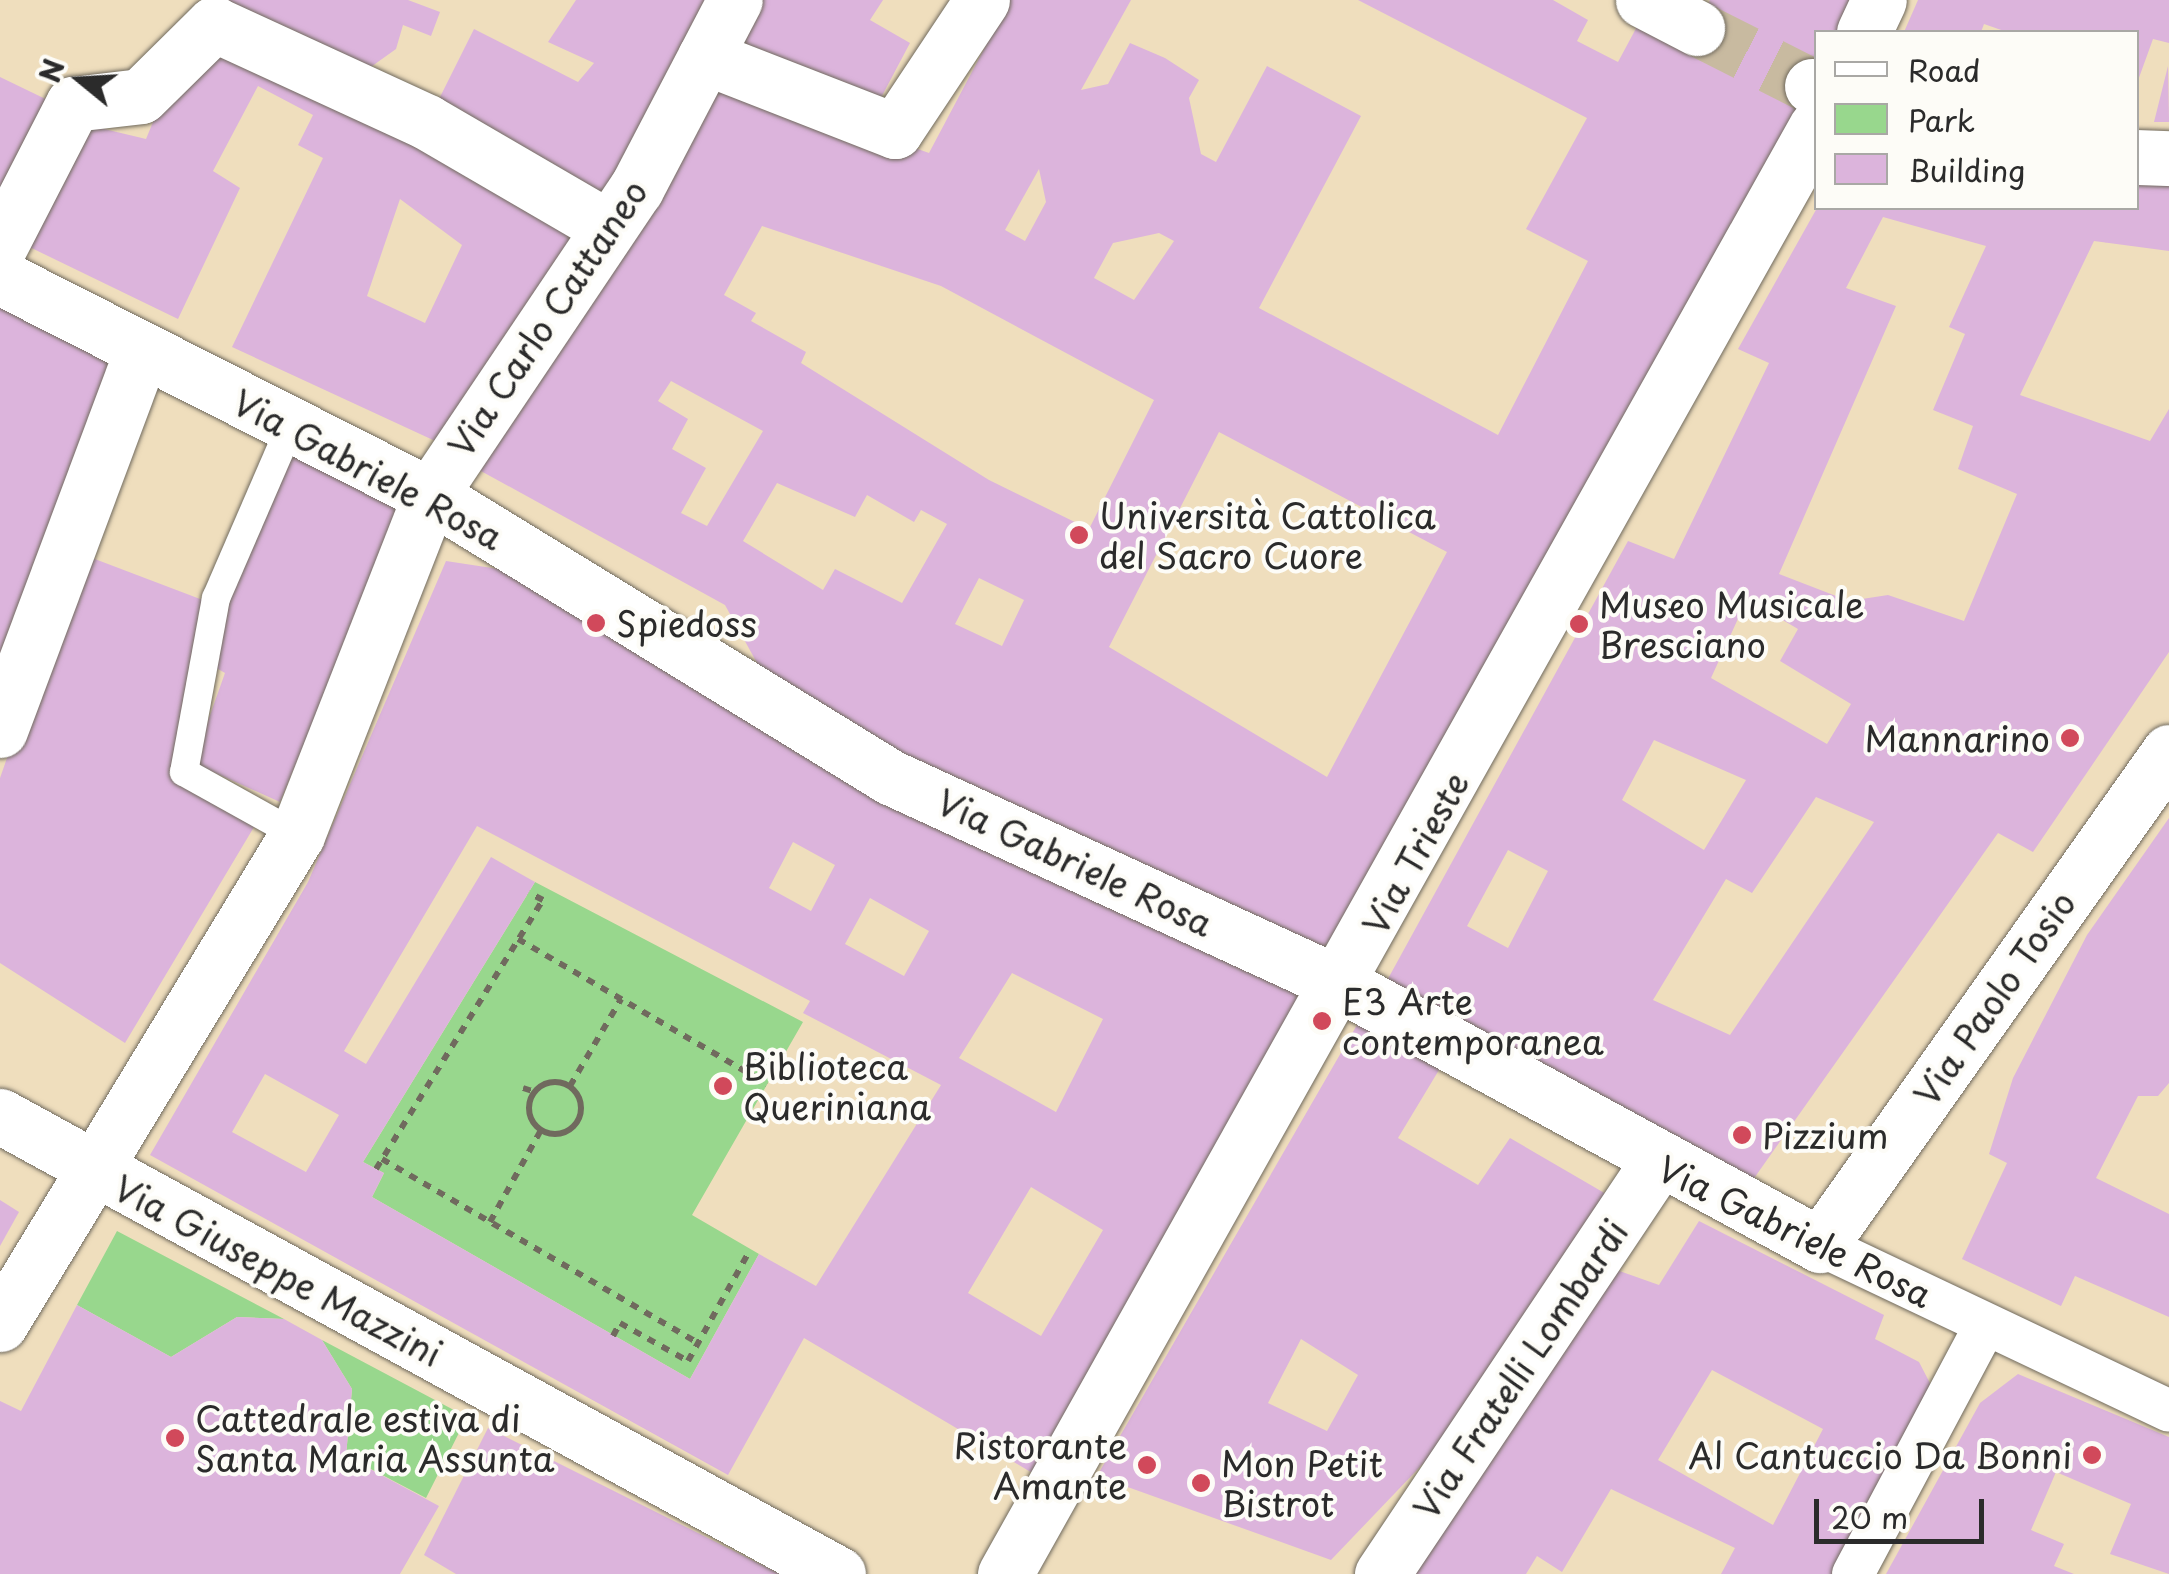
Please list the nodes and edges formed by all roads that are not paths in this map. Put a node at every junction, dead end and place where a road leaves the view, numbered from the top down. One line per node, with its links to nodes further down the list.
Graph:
1 (736, 0): 7 (street, Via Carlo Cattaneo)
2 (982, 0): 7 (street)
3 (1643, 0): 5 (street)
4 (1879, 0): 6 (street)
5 (1698, 28)
6 (1865, 30)
7 (705, 57): 11 (street, Via Carlo Cattaneo)
8 (1814, 102): 20 (street, Via Trieste)
9 (2139, 157): 10 (street)
10 (2169, 158)
11 (606, 226): 12 (street); 16 (street, Via Carlo Cattaneo)
12 (0, 246)
13 (0, 277): 14 (street, Via Gabriele Rosa)
14 (142, 350): 15 (street, Via Gabriele Rosa); 17 (street)
15 (292, 425): 16 (street, Via Gabriele Rosa); 19 (lane)
16 (430, 496): 19 (street, Via Carlo Cattaneo); 20 (street, Via Gabriele Rosa)
17 (0, 730)
18 (2169, 752): 24 (street, Via Paolo Tosio)
19 (298, 835): 23 (street, Via Carlo Cattaneo)
20 (1342, 984): 22 (street, Via Gabriele Rosa); 29 (street, Via Trieste)
21 (0, 1116): 23 (street, Via Giuseppe Mazzini)
22 (1656, 1164): 24 (street, Via Gabriele Rosa); 30 (street, Via Fratelli Lombardi)
23 (88, 1167): 25 (street, Via Carlo Cattaneo); 28 (street, Via Giuseppe Mazzini)
24 (1820, 1244): 26 (street, Via Gabriele Rosa)
25 (0, 1324)
26 (1985, 1326): 27 (street, Via Gabriele Rosa); 31 (street)
27 (2169, 1411)
28 (838, 1574)
29 (1005, 1574)
30 (1382, 1574)
31 (1853, 1574)

